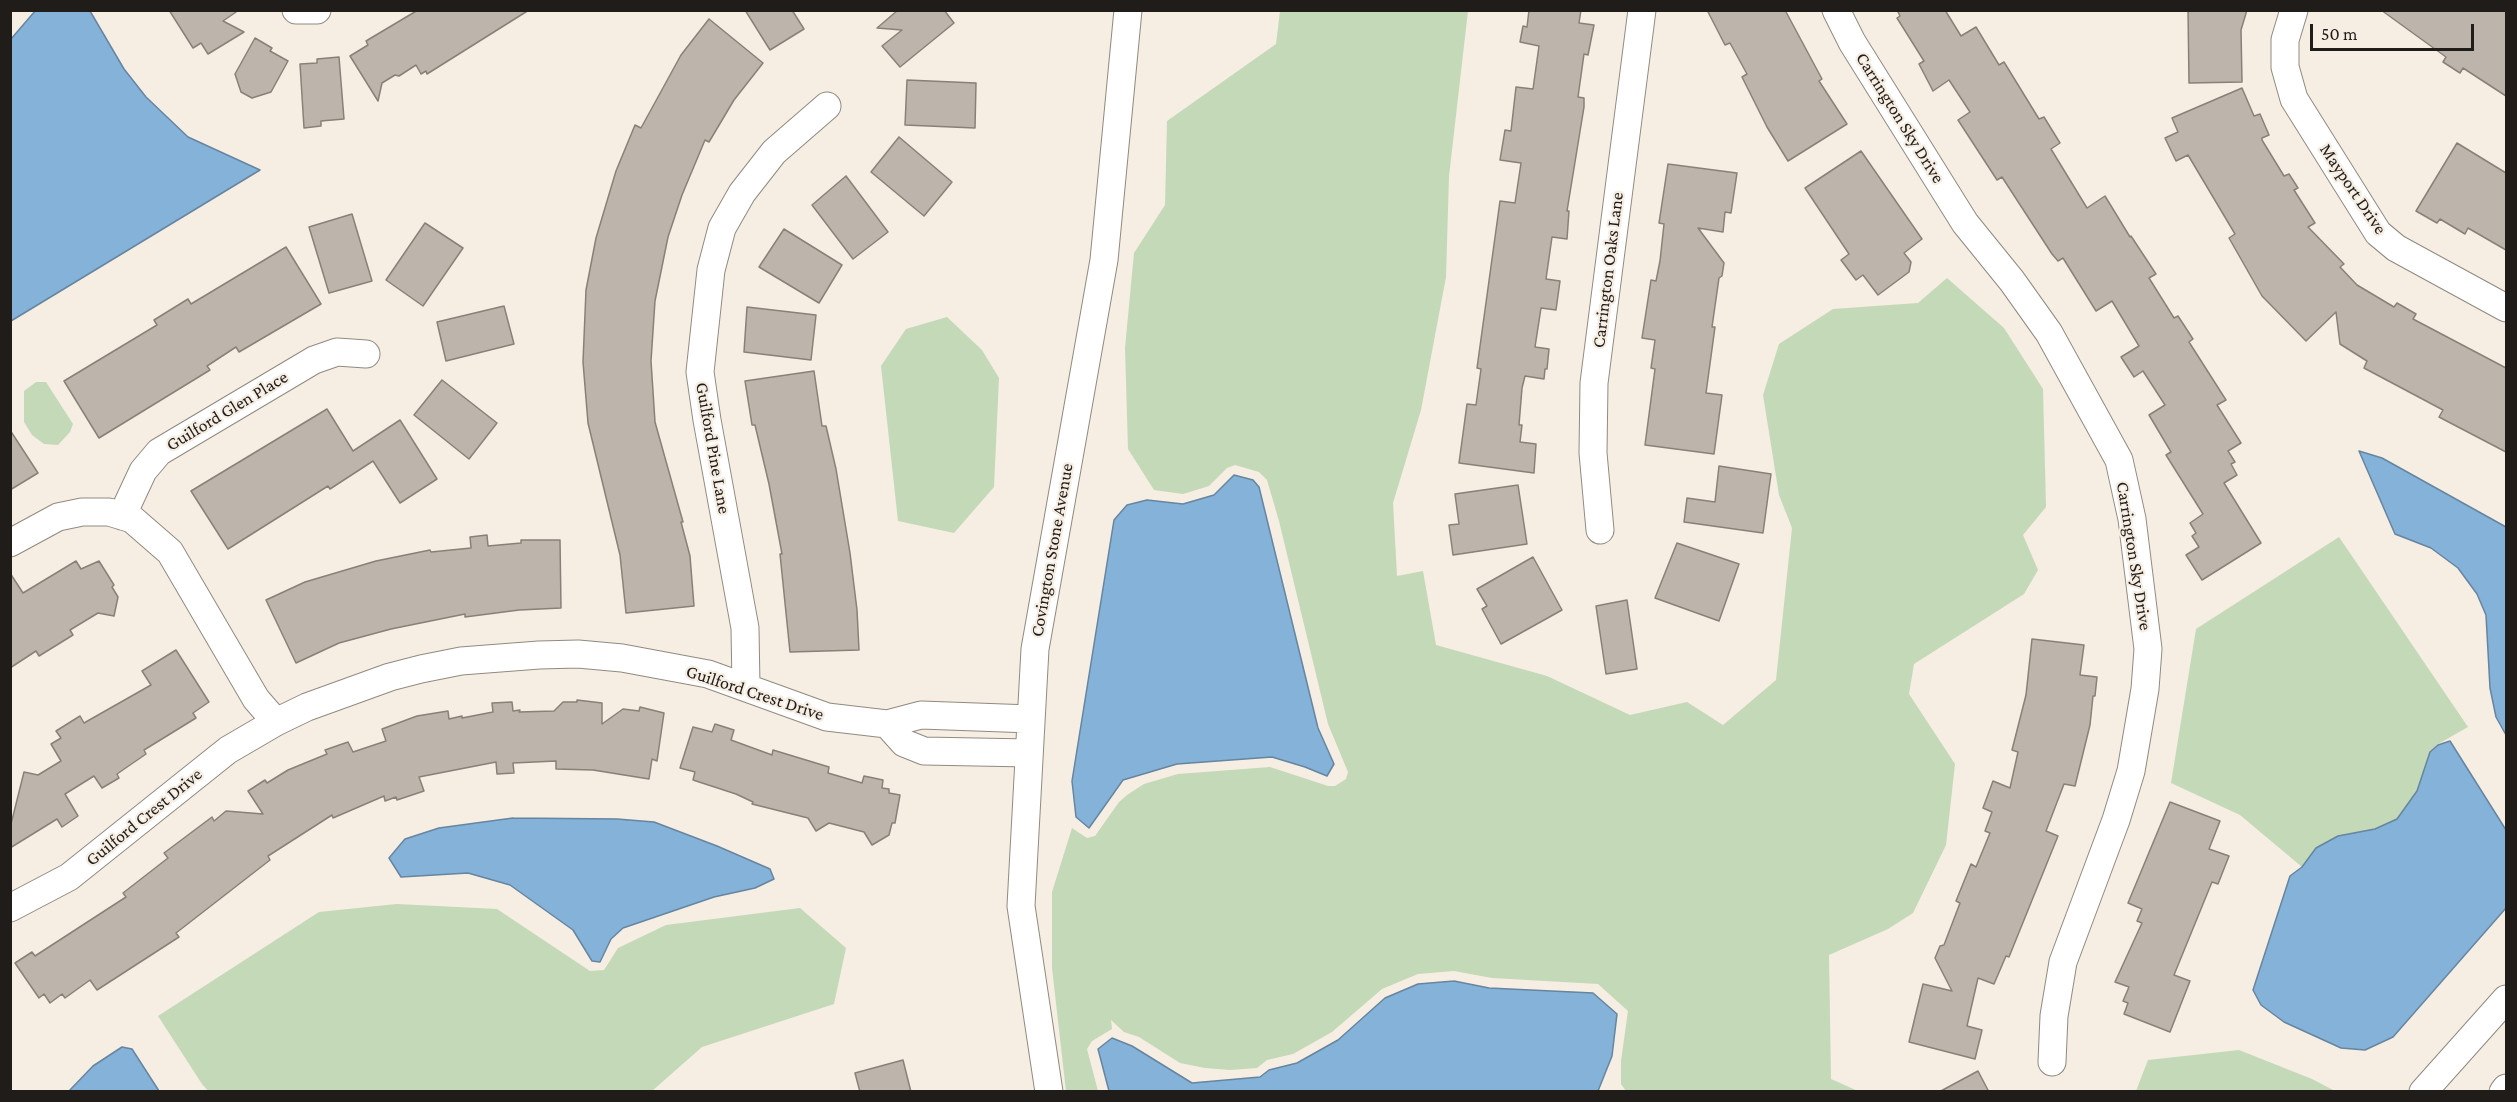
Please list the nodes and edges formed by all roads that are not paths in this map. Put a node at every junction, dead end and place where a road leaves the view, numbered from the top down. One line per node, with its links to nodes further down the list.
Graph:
1 (296, 10): 2 (street)
2 (317, 10)
3 (1128, 10): 14 (street, Covington Stone Avenue)
4 (1642, 10): 11 (street, Carrington Oaks Lane)
5 (1836, 10): 20 (street, Carrington Sky Drive)
6 (2294, 10): 8 (street, Mayport Drive)
7 (827, 106): 13 (street, Guilford Pine Lane)
8 (2506, 308)
9 (366, 354): 10 (street, Guilford Glen Place)
10 (122, 516): 12 (street); 15 (street)
11 (1600, 530)
12 (10, 543)
13 (746, 686): 15 (street, Guilford Crest Drive); 16 (street, Guilford Crest Drive)
14 (1031, 719): 16 (street, Guilford Crest Drive); 17 (street, Covington Stone Avenue)
15 (276, 722): 18 (street, Guilford Crest Drive)
16 (887, 724): 17 (street)
17 (1029, 753): 22 (street, Covington Stone Avenue)
18 (10, 908)
19 (2506, 999): 23 (street)
20 (2052, 1062)
21 (2506, 1088): 24 (street)
22 (1049, 1092)
23 (2423, 1092)
24 (2503, 1092)

